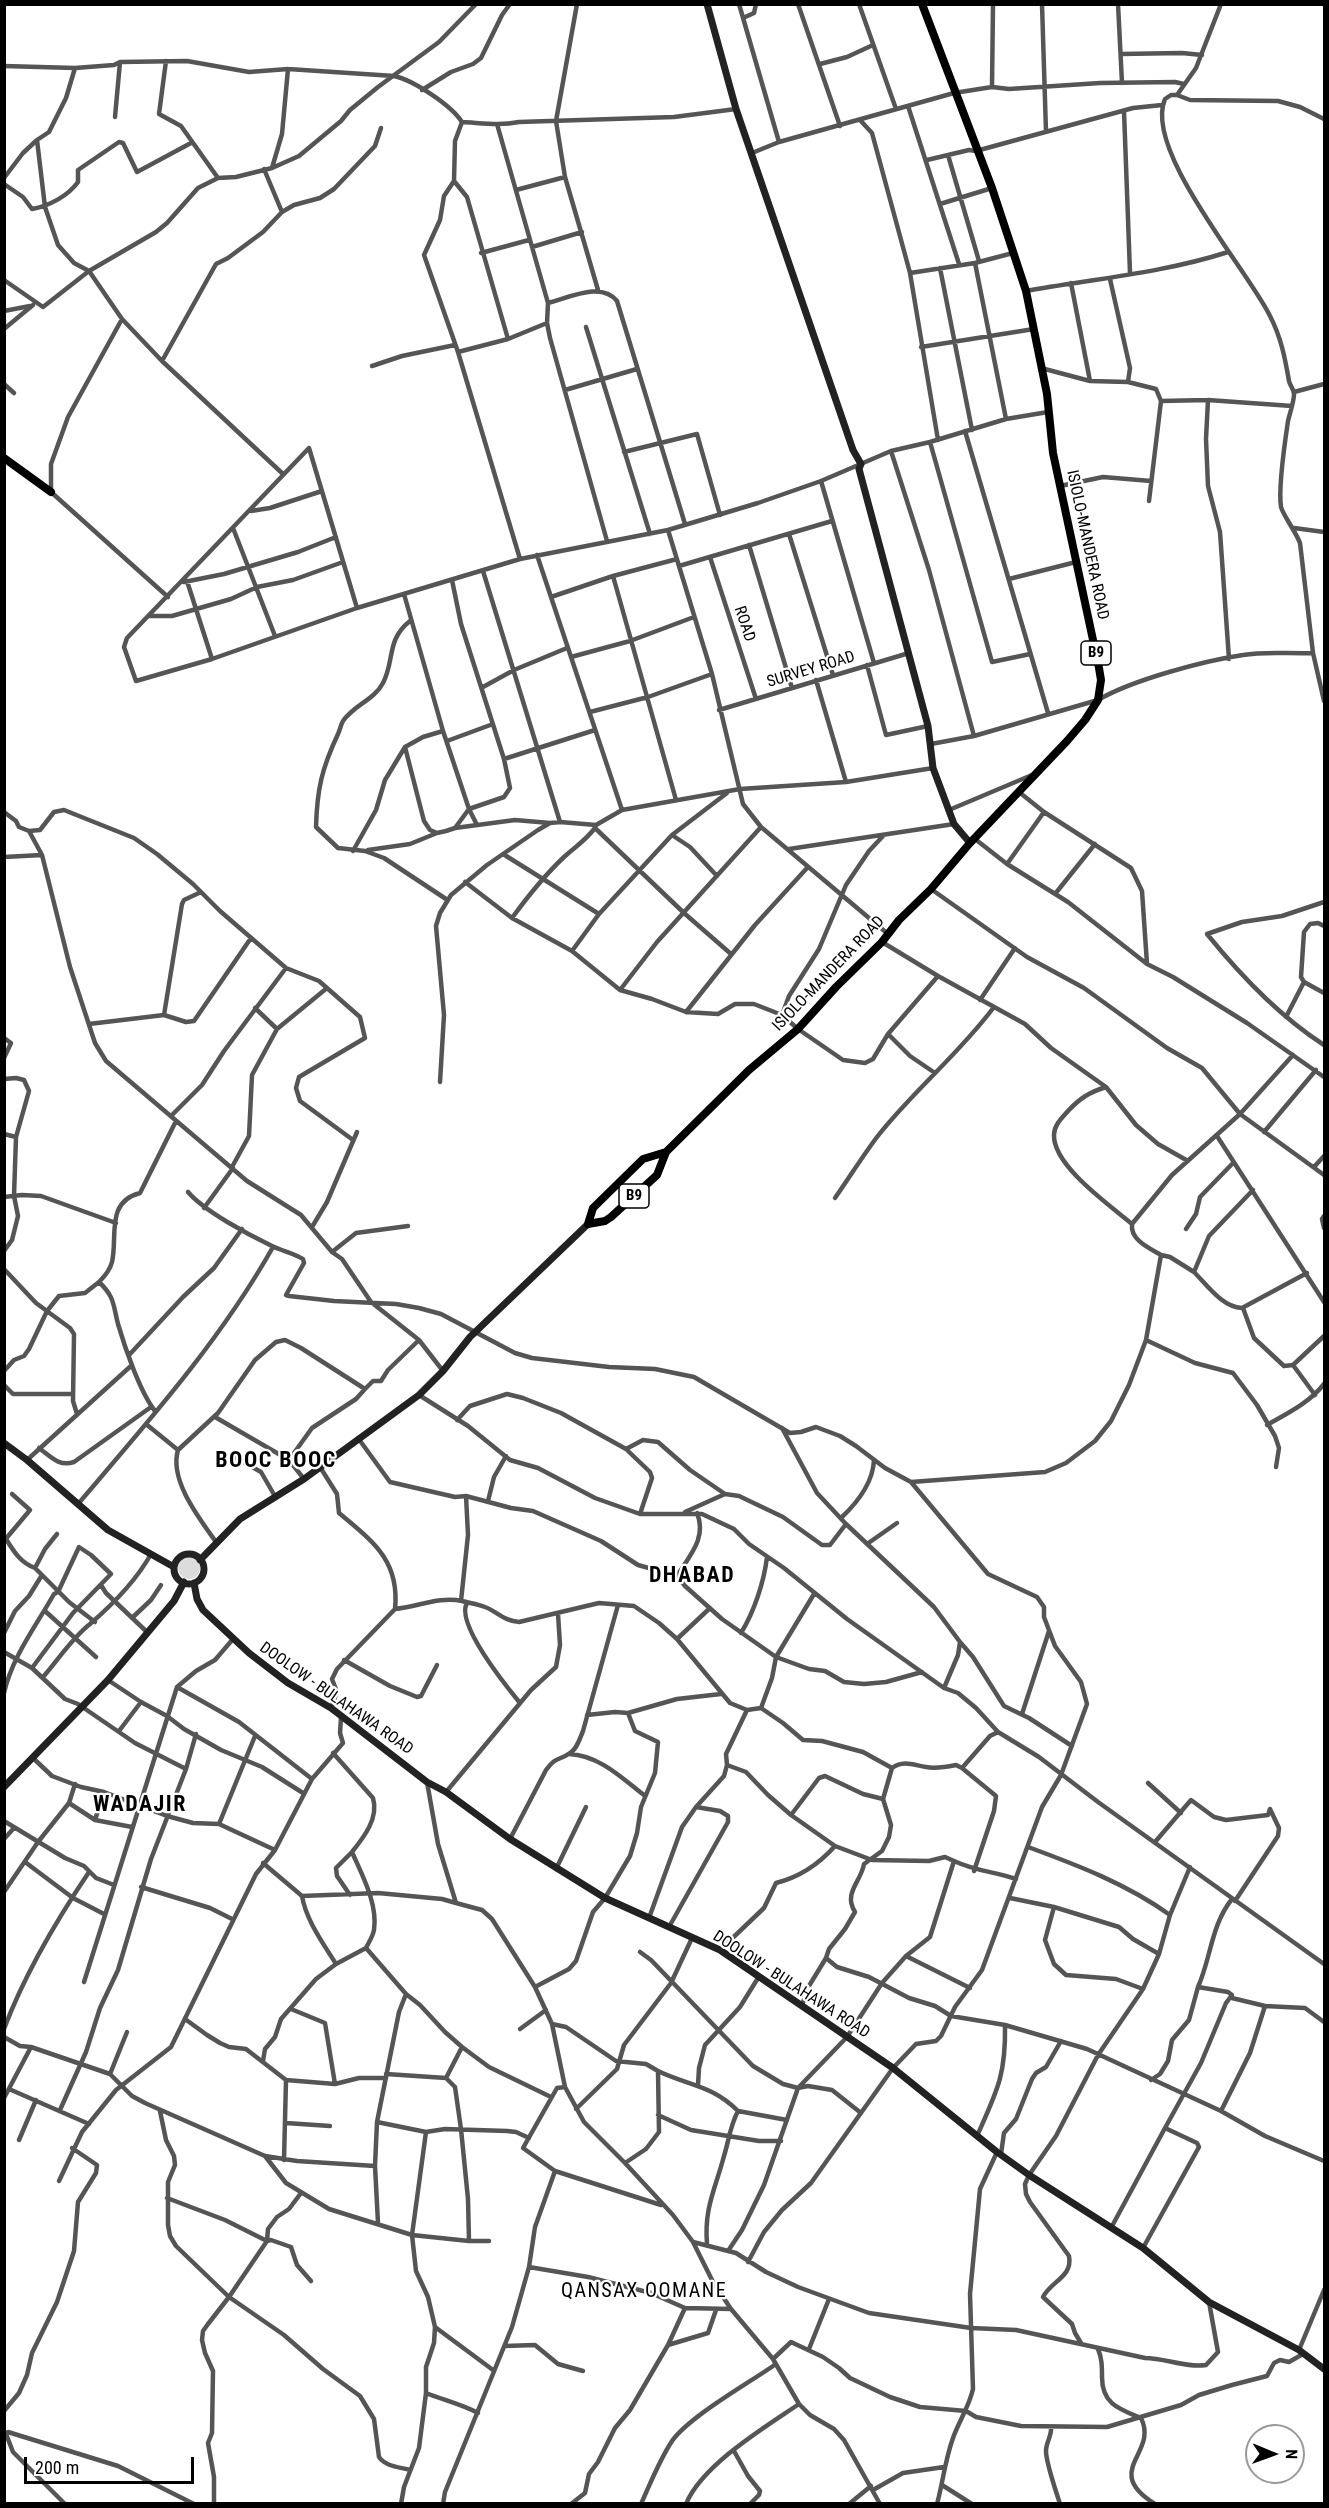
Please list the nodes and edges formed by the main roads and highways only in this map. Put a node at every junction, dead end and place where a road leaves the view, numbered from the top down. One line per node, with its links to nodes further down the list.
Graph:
1 (707, 4): 5 (main road)
2 (922, 4): 5 (highway, ISIOLO-MANDERA ROAD / B9)
3 (4, 458): 4 (highway)
4 (51, 492)
5 (972, 841): 6 (highway, ISIOLO-MANDERA ROAD / B9)
6 (666, 1152): 7 (highway, B9); 7 (highway, B9)
7 (588, 1224): 9 (main road)
8 (7, 1446): 10 (main road)
9 (200, 1560): 10 (main road); 12 (main road)
10 (174, 1566): 11 (main road)
11 (184, 1582): 12 (main road); 13 (main road)
12 (194, 1583): 14 (main road, DOOLOW - BULAHAWA ROAD)
13 (4, 1787)
14 (1324, 2369)

